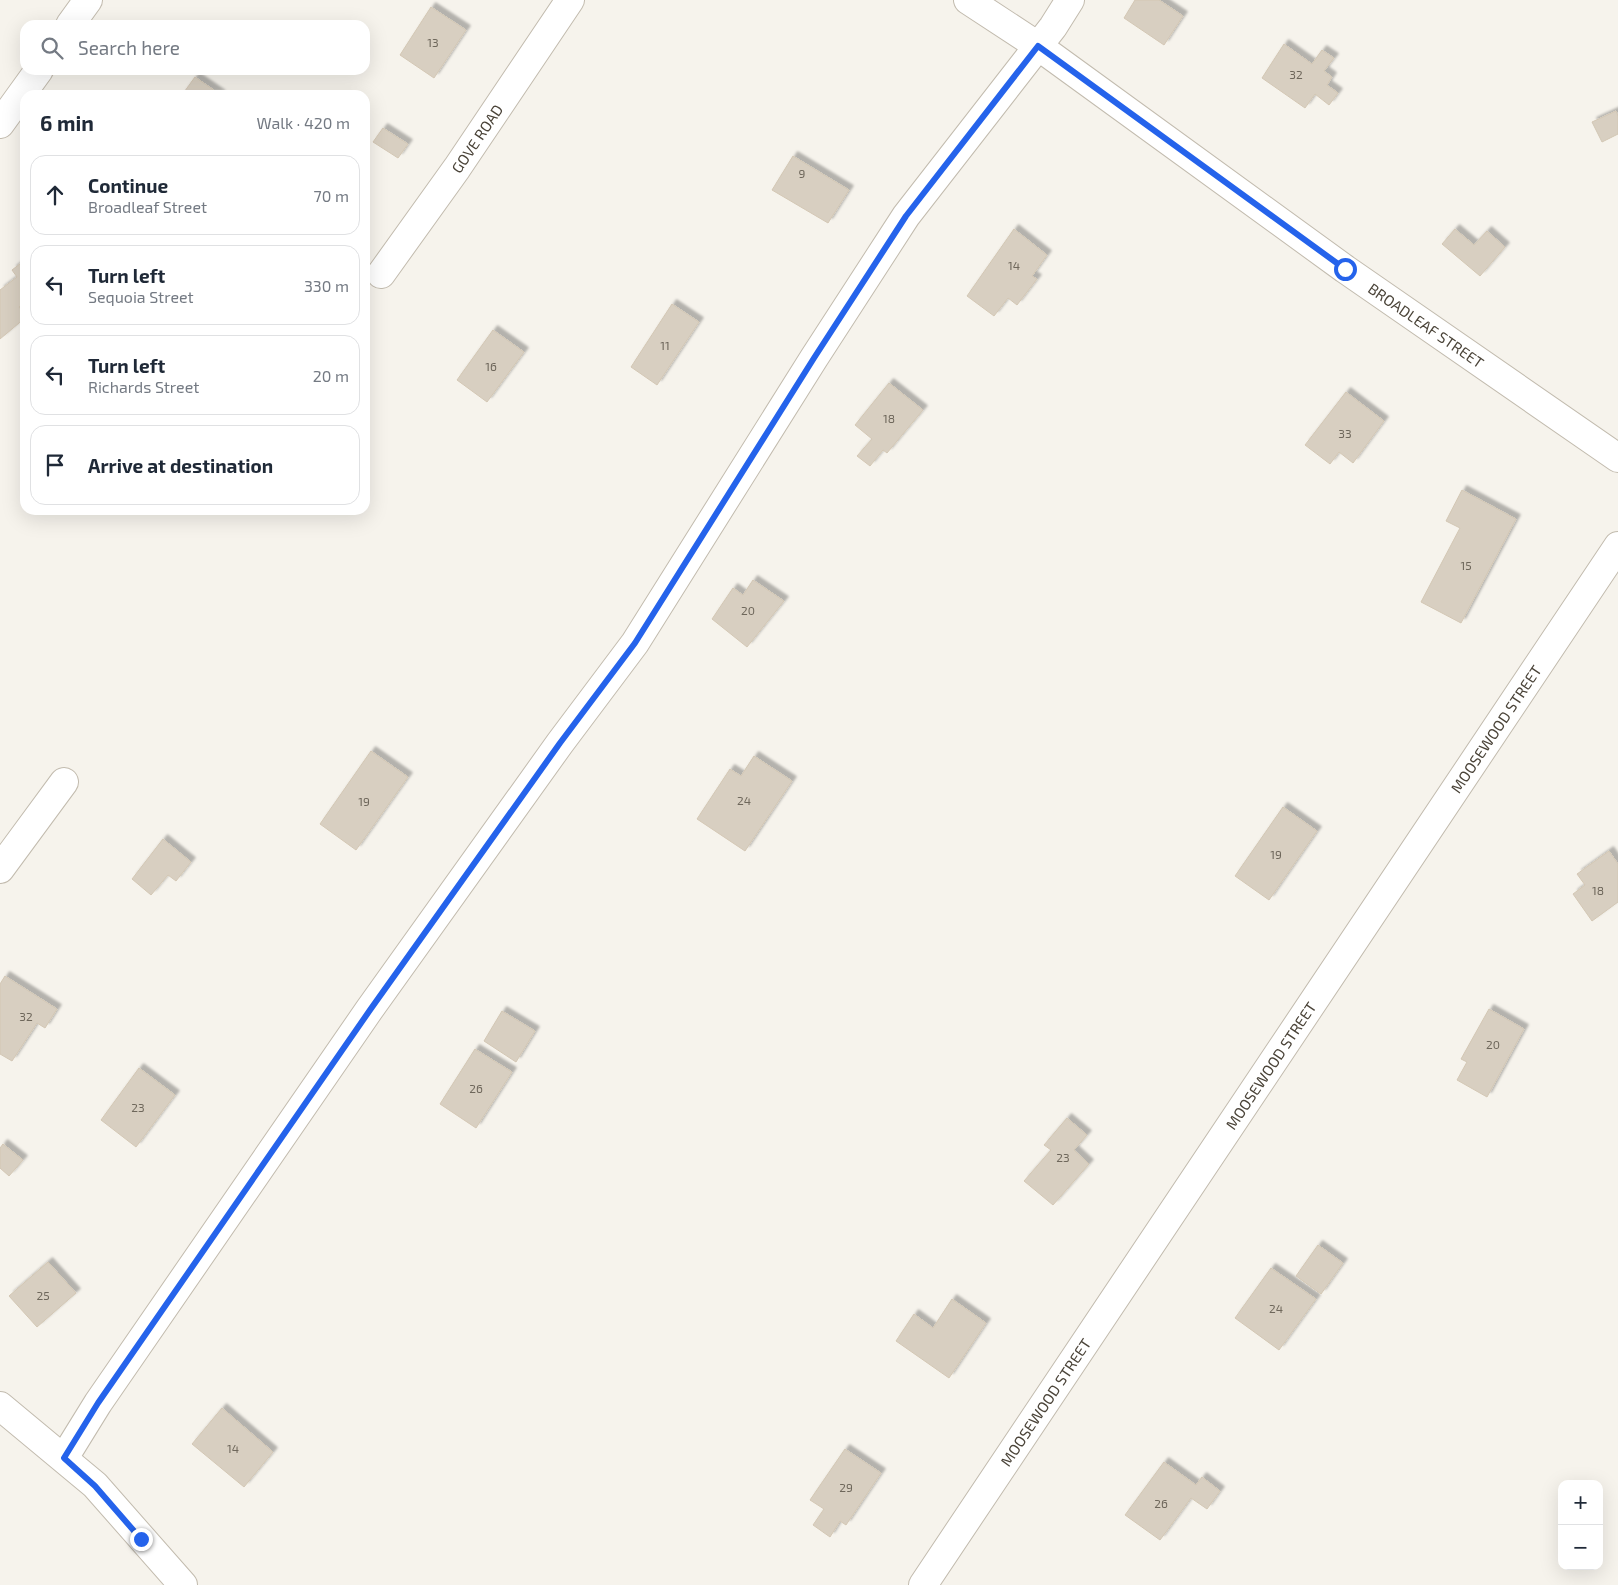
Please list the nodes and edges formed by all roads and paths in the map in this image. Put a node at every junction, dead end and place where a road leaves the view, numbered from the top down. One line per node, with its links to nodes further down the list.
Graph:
1 (88, 0): 5 (street)
2 (570, 0): 11 (street, GOVE ROAD)
3 (968, 0): 6 (street, BROADLEAF STREET)
4 (1070, 0): 6 (street)
5 (74, 20)
6 (1038, 46): 12 (street, BROADLEAF STREET); 17 (street)
7 (34, 75): 8 (street)
8 (24, 90)
9 (20, 96): 10 (street)
10 (0, 124)
11 (381, 274)
12 (1618, 458)
13 (1618, 546): 19 (street, MOOSEWOOD STREET)
14 (64, 782): 15 (street)
15 (0, 869)
16 (0, 1406): 17 (street)
17 (64, 1458): 18 (street)
18 (183, 1585)
19 (923, 1585)

